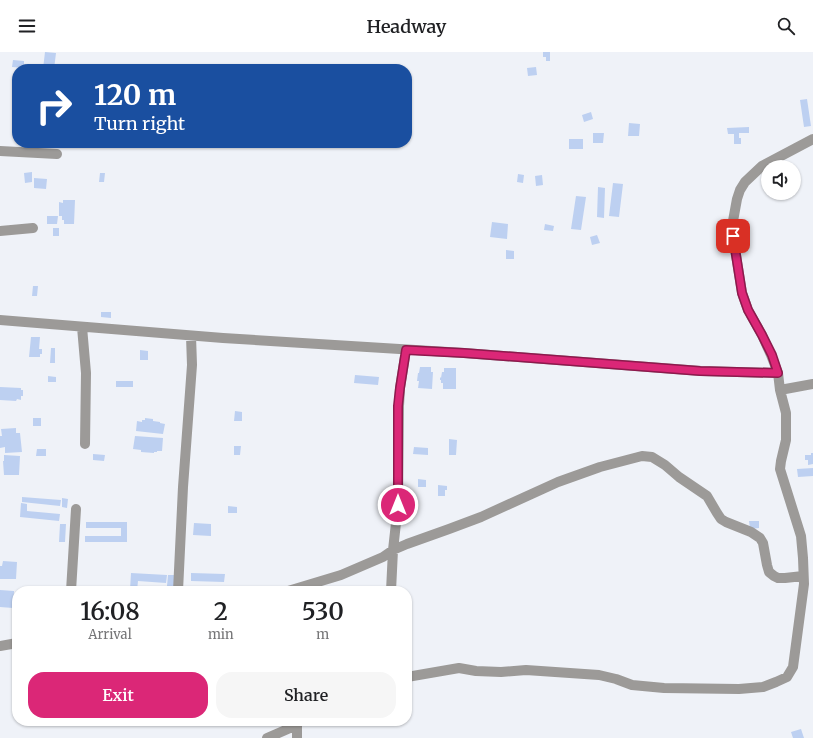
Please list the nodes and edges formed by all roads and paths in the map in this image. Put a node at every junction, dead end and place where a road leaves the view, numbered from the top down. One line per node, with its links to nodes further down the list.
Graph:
1 (813, 139): 10 (street)
2 (0, 151): 3 (street)
3 (57, 154)
4 (33, 228): 5 (street)
5 (0, 231)
6 (0, 320): 7 (street)
7 (82, 327): 8 (street); 13 (street)
8 (191, 336): 9 (street); 18 (street)
9 (406, 350): 10 (street); 15 (street)
10 (778, 373): 12 (street)
11 (813, 384): 12 (street)
12 (780, 390): 16 (street)
13 (85, 444)
14 (76, 509): 17 (street)
15 (393, 550): 16 (street); 19 (street); 20 (street)
16 (804, 580): 21 (street); 24 (street)
17 (71, 586)
18 (178, 586)
19 (305, 586)
20 (391, 586)
21 (813, 591)
22 (12, 644): 23 (street)
23 (0, 646)
24 (412, 676)
25 (292, 726): 27 (street)
26 (298, 726): 28 (street)
27 (267, 738)
28 (297, 738)

